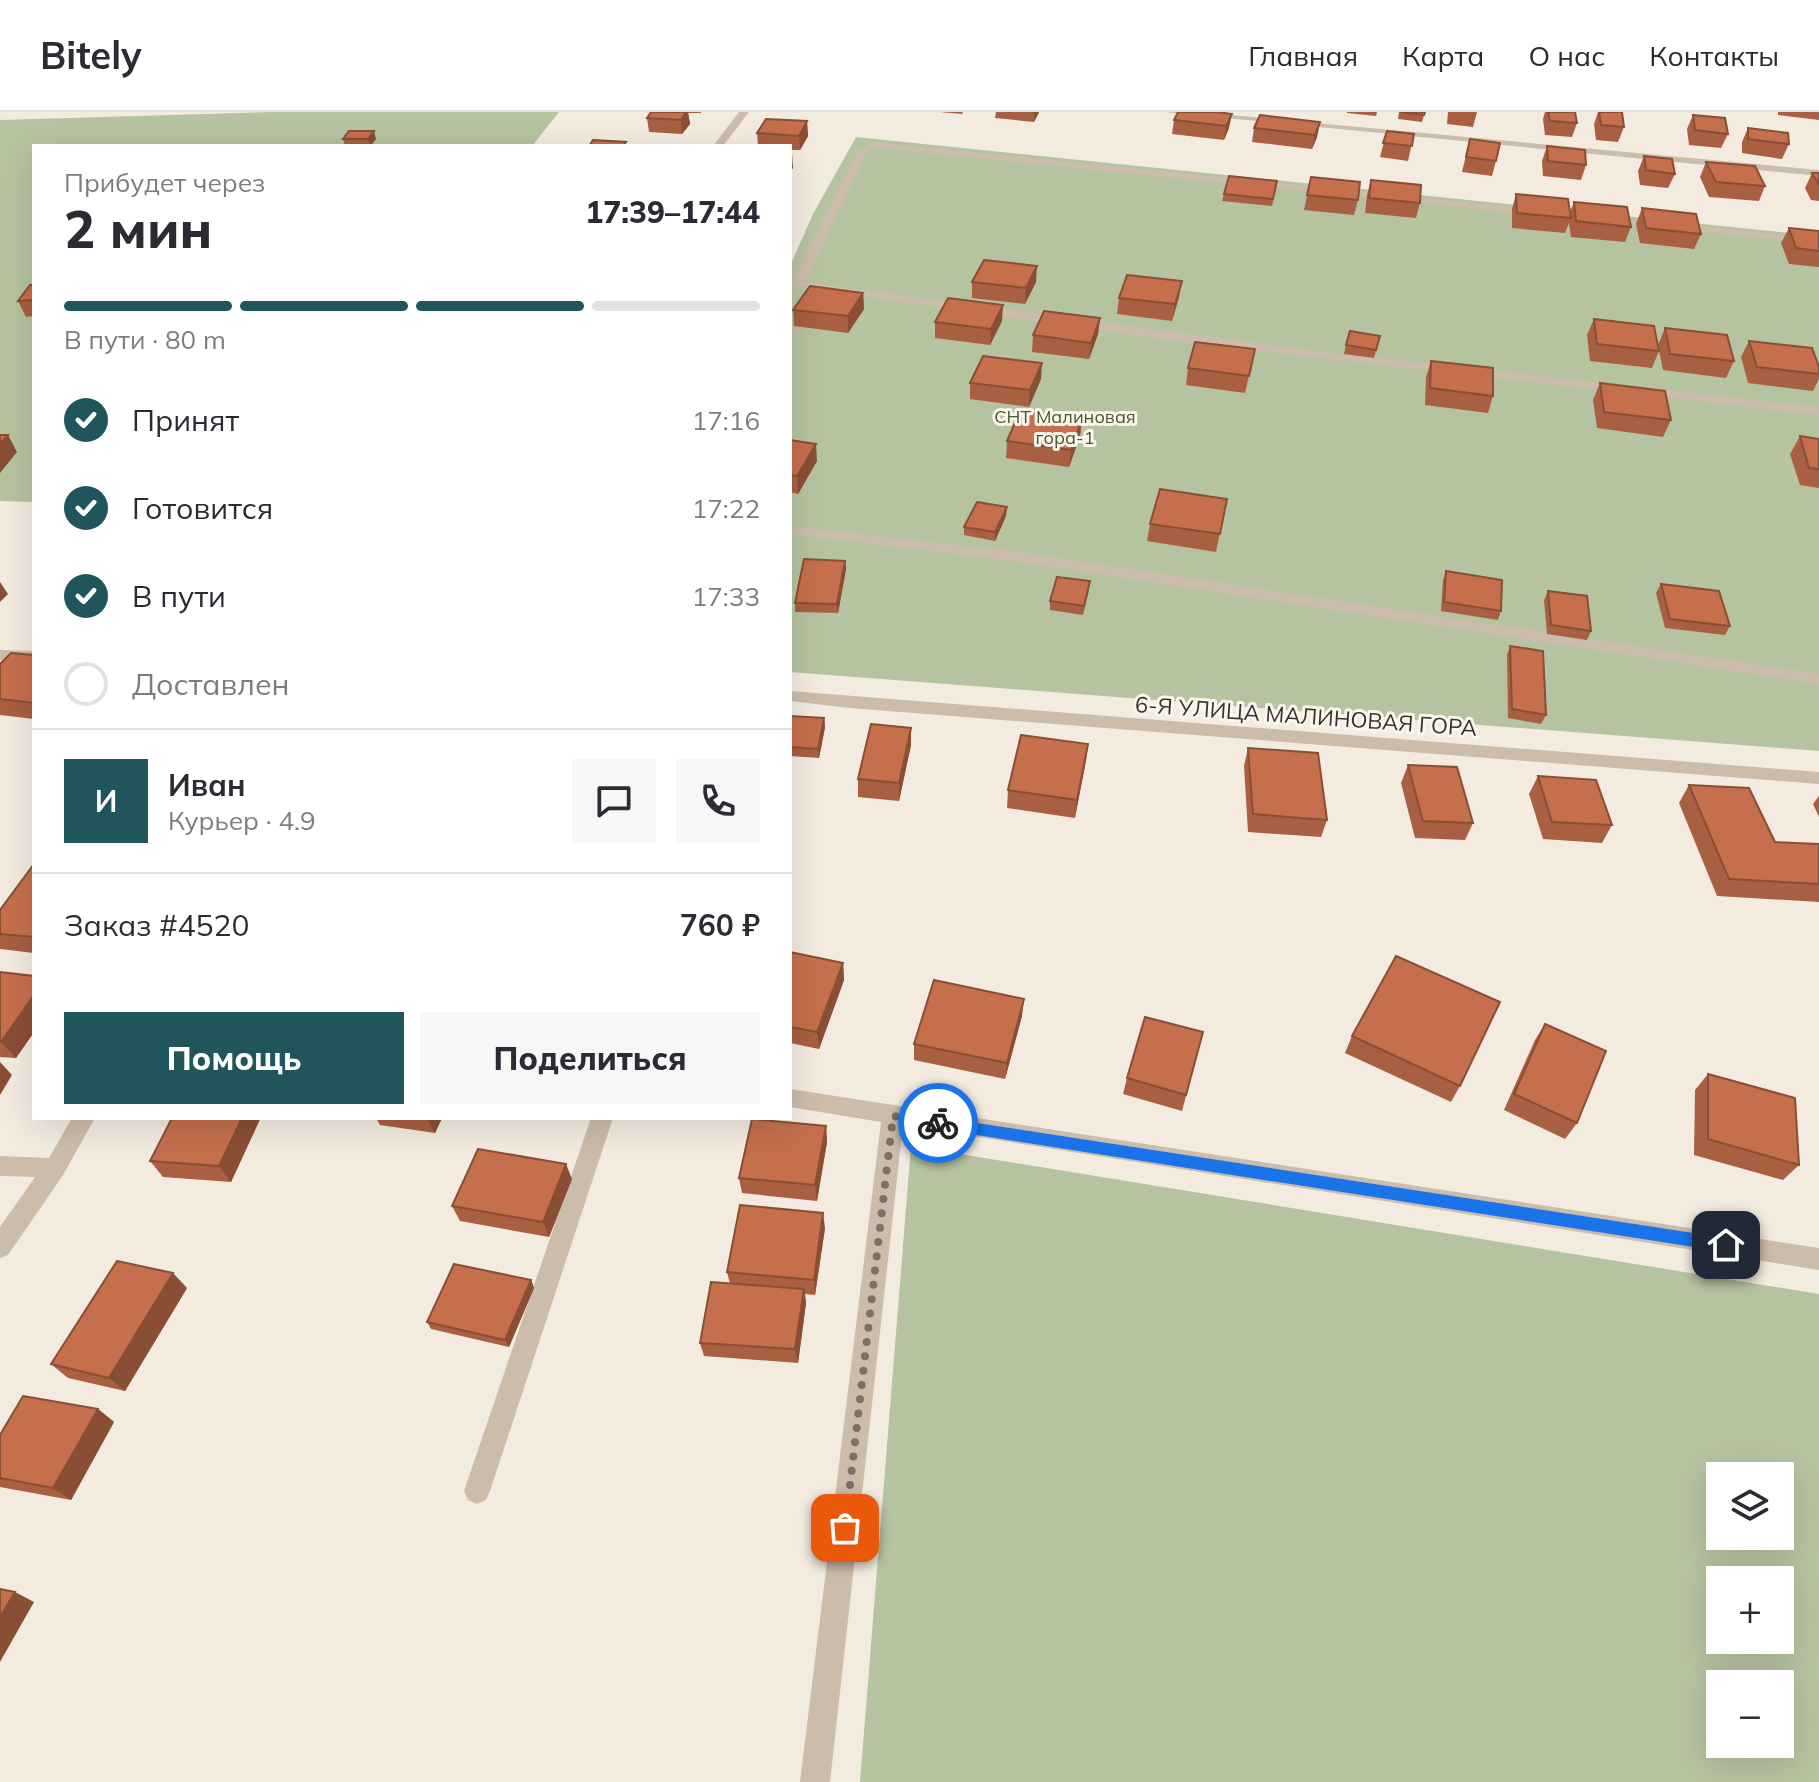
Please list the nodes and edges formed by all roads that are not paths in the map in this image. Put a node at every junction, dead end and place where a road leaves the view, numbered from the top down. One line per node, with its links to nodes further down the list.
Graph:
1 (744, 112): 3 (street)
2 (1169, 112): 4 (street)
3 (720, 144)
4 (1819, 173)
5 (1551, 214): 8 (street)
6 (1583, 217): 7 (street)
7 (1819, 241)
8 (794, 284): 9 (street)
9 (1819, 411)
10 (792, 530): 13 (street)
11 (0, 655): 12 (street)
12 (32, 656)
13 (1819, 679)
14 (792, 696): 15 (street, 6-Я УЛИЦА МАЛИНОВАЯ ГОРА)
15 (1819, 778)
16 (792, 1098): 17 (street)
17 (893, 1116): 23 (street); 25 (street)
18 (83, 1120): 21 (street)
19 (601, 1120): 24 (street)
20 (0, 1166): 21 (street)
21 (55, 1168): 22 (street)
22 (0, 1247)
23 (1819, 1259)
24 (477, 1491)
25 (815, 1782)

